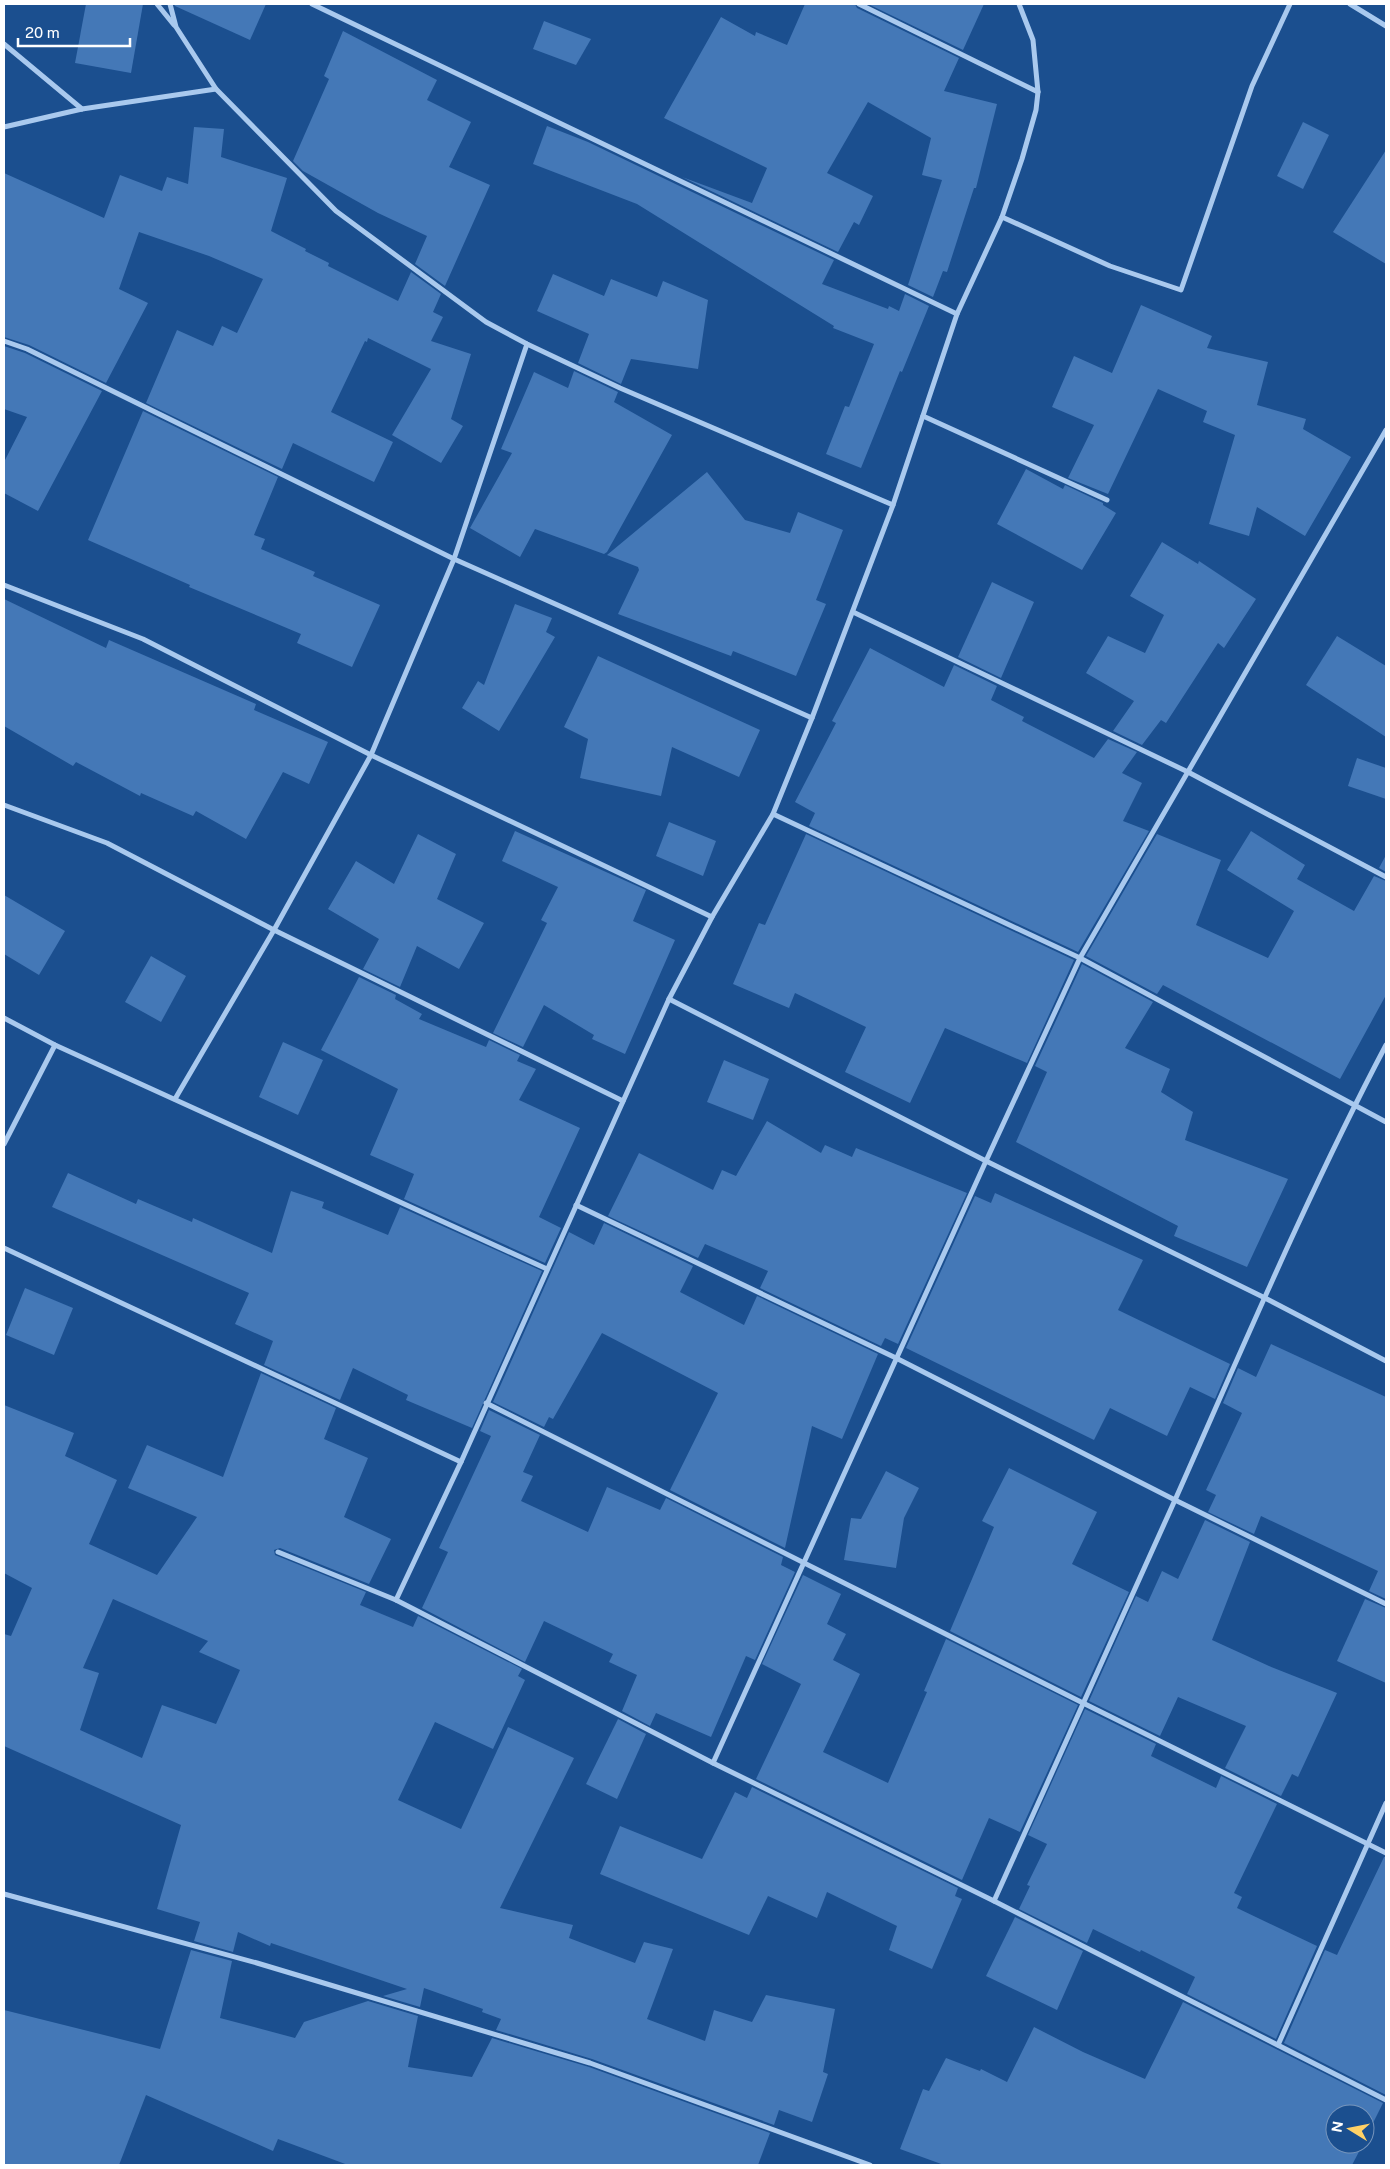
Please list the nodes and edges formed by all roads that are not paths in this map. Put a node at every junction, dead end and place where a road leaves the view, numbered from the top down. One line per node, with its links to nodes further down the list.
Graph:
1 (157, 4): 9 (street)
2 (170, 4): 9 (street)
3 (312, 4): 16 (street)
4 (859, 4): 12 (street)
5 (1019, 4): 12 (street)
6 (1290, 4): 15 (street)
7 (1350, 4): 8 (street)
8 (1386, 26)
9 (176, 27): 11 (street)
10 (4, 44): 13 (street)
11 (216, 89): 13 (street); 18 (street)
12 (1038, 92): 15 (street)
13 (82, 109): 14 (street)
14 (4, 127)
15 (1002, 217): 16 (street)
16 (957, 314): 19 (street)
17 (4, 340): 23 (street)
18 (527, 344): 22 (street); 23 (street)
19 (923, 416): 21 (street); 22 (street)
20 (1386, 430): 28 (street)
21 (1107, 500)
22 (893, 505): 25 (street)
23 (454, 559): 26 (street); 27 (street)
24 (4, 585): 27 (street)
25 (854, 612): 26 (street); 28 (street)
26 (812, 718): 30 (street)
27 (371, 755): 32 (street); 33 (street)
28 (1188, 772): 31 (street); 34 (street)
29 (4, 805): 33 (street)
30 (773, 814): 32 (street); 34 (street)
31 (1386, 877)
32 (712, 917): 35 (street)
33 (274, 930): 39 (street); 40 (street)
34 (1080, 958): 41 (street); 44 (street)
35 (669, 999): 40 (street); 44 (street)
36 (4, 1018): 37 (street)
37 (55, 1045): 39 (street); 43 (street)
38 (1386, 1045): 41 (street)
39 (175, 1100): 47 (street)
40 (623, 1101): 45 (street)
41 (1354, 1106): 42 (street); 48 (street)
42 (1386, 1122)
43 (4, 1144)
44 (986, 1161): 48 (street); 49 (street)
45 (576, 1205): 47 (street); 49 (street)
46 (4, 1248): 52 (street)
47 (546, 1269): 51 (street)
48 (1263, 1297): 50 (street); 53 (street)
49 (896, 1358): 53 (street); 55 (street)
50 (1386, 1361)
51 (486, 1403): 52 (street); 55 (street)
52 (461, 1462): 56 (street)
53 (1175, 1500): 57 (street); 58 (street)
54 (278, 1552): 56 (street)
55 (804, 1562): 58 (street); 59 (street)
56 (396, 1600): 59 (street)
57 (1386, 1604)
58 (1083, 1703): 61 (street); 64 (street)
59 (713, 1763): 64 (street)
60 (1386, 1803): 61 (street)
61 (1369, 1844): 62 (street); 65 (street)
62 (1386, 1853)
63 (4, 1894): 67 (street)
64 (994, 1901): 65 (street)
65 (1278, 2045): 66 (street)
66 (1386, 2100)
67 (870, 2165)

